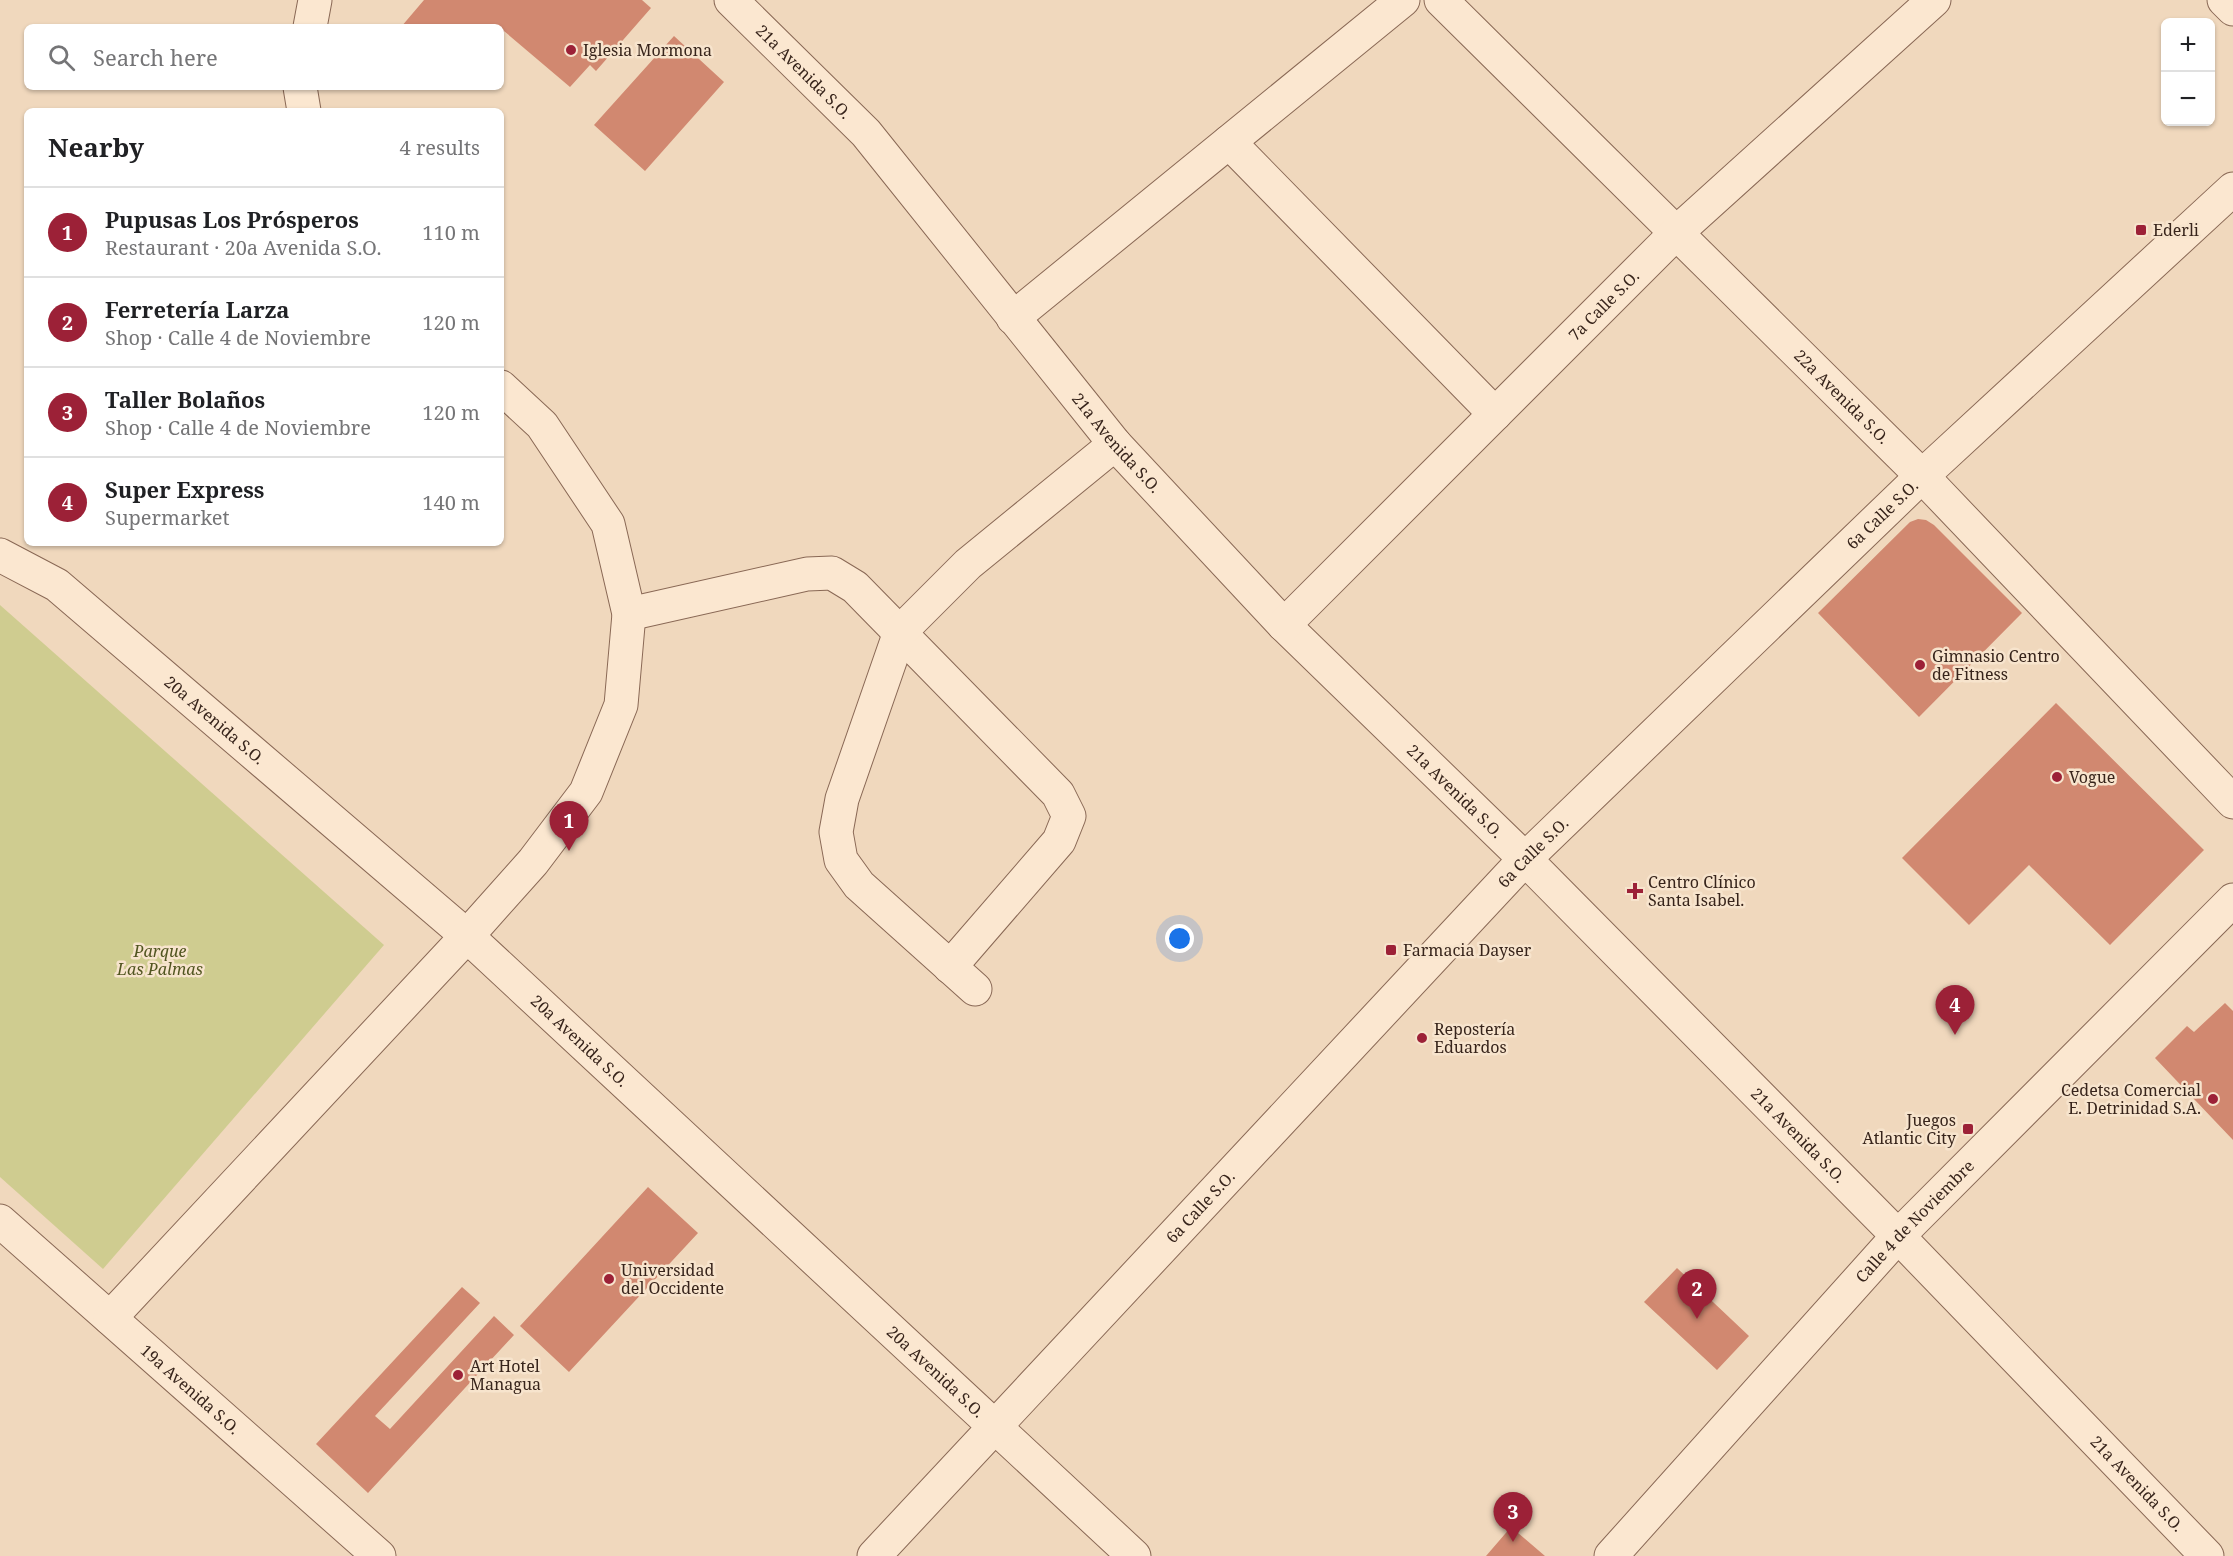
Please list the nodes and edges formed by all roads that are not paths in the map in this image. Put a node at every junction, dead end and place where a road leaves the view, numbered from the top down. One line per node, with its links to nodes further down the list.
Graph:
1 (315, 0): 8 (street)
2 (731, 0): 14 (street, 21a Avenida S.O.)
3 (1403, 0): 11 (street)
4 (1441, 0): 13 (street, 22a Avenida S.O.)
5 (1934, 0): 13 (street, 7a Calle S.O.)
6 (2224, 0): 7 (street)
7 (2233, 9)
8 (311, 24)
9 (300, 90): 10 (street)
10 (304, 108)
11 (1229, 142): 14 (street); 16 (street)
12 (2233, 189): 18 (street, 6a Calle S.O.)
13 (1676, 233): 16 (street, 7a Calle S.O.); 18 (street, 22a Avenida S.O.)
14 (1013, 318): 17 (street, 21a Avenida S.O.)
15 (504, 390): 20 (street)
16 (1495, 414): 21 (street, 7a Calle S.O.)
17 (1115, 444): 21 (street, 21a Avenida S.O.); 22 (street)
18 (1922, 476): 23 (street, 22a Avenida S.O.); 24 (street, 6a Calle S.O.)
19 (0, 555): 26 (street, 20a Avenida S.O.)
20 (629, 614): 22 (street); 26 (street)
21 (1284, 625): 24 (street, 21a Avenida S.O.)
22 (900, 632): 27 (street); 27 (street)
23 (2233, 802)
24 (1525, 859): 30 (street, 21a Avenida S.O.); 32 (street, 6a Calle S.O.)
25 (2233, 900): 30 (street, Calle 4 de Noviembre)
26 (467, 936): 31 (street); 32 (street, 20a Avenida S.O.)
27 (950, 967): 28 (street)
28 (975, 989)
29 (0, 1221): 31 (street, 19a Avenida S.O.)
30 (1898, 1236): 36 (street, Calle 4 de Noviembre); 37 (street, 21a Avenida S.O.)
31 (110, 1318): 33 (street, 19a Avenida S.O.)
32 (995, 1426): 34 (street, 6a Calle S.O.); 35 (street, 20a Avenida S.O.)
33 (379, 1556)
34 (874, 1556)
35 (1134, 1556)
36 (1611, 1556)
37 (2207, 1556)

